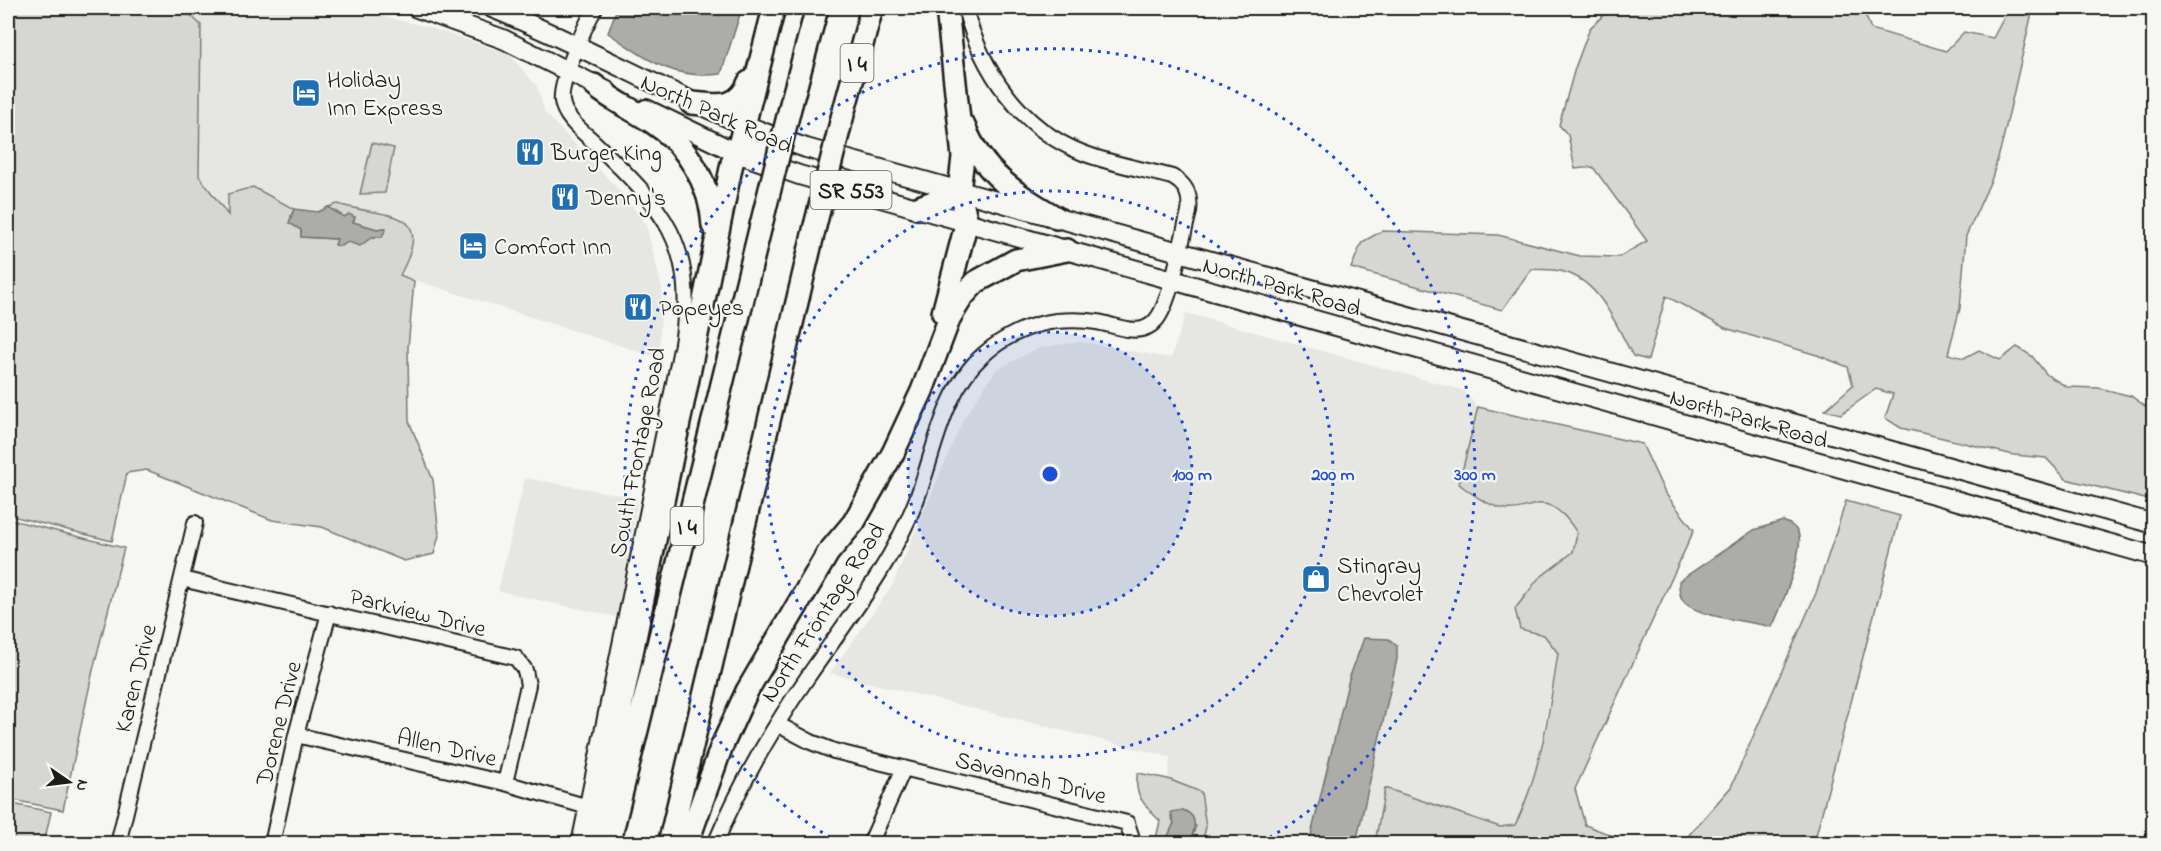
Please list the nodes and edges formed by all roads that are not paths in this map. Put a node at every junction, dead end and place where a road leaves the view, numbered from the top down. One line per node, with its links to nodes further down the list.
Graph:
1 (417, 8): 11 (main road, North Park Road / SR 553)
2 (492, 8): 9 (main road, North Park Road / SR 553)
3 (595, 8): 9 (street, South Frontage Road)
4 (774, 8): 10 (highway)
5 (817, 8): 41 (highway, I 4, bridge)
6 (872, 8): 42 (highway, I 4, bridge)
7 (947, 8): 14 (highway)
8 (965, 8): 24 (street, North Frontage Road)
9 (578, 46): 11 (street, South Frontage Road); 13 (main road, North Park Road / SR 553)
10 (759, 59): 13 (highway); 15 (highway)
11 (568, 71): 12 (main road, North Park Road / SR 553); 36 (street, South Frontage Road)
12 (594, 85): 17 (main road, North Park Road / SR 553); 22 (highway)
13 (690, 103): 15 (main road, North Park Road / SR 553)
14 (958, 112): 18 (highway); 20 (highway)
15 (743, 125): 16 (main road, North Park Road / SR 553); 17 (highway)
16 (779, 139): 17 (highway); 18 (main road, North Park Road / SR 553)
17 (737, 153): 19 (main road, North Park Road / SR 553); 22 (highway)
18 (959, 192): 19 (highway); 20 (main road, North Park Road / SR 553); 21 (highway)
19 (917, 208): 21 (main road, North Park Road / SR 553)
20 (1057, 218): 24 (main road, North Park Road / SR 553)
21 (968, 221): 23 (main road, North Park Road / SR 553); 28 (highway)
22 (713, 248): 40 (highway)
23 (1067, 250): 25 (main road, North Park Road / SR 553); 28 (highway)
24 (1178, 252): 25 (street, North Frontage Road); 27 (main road, North Park Road)
25 (1171, 279): 29 (main road, North Park Road); 32 (street, North Frontage Road)
26 (195, 523): 30 (street, Karen Drive)
27 (2154, 524)
28 (836, 544): 43 (highway)
29 (2154, 556)
30 (182, 579): 31 (street, Parkview Drive); 37 (street, Karen Drive)
31 (328, 613): 33 (street, Dorene Drive); 35 (street, Parkview Drive)
32 (777, 724): 34 (street); 44 (street, North Frontage Road)
33 (296, 735): 35 (street, Allen Drive); 38 (street, Dorene Drive)
34 (904, 768): 45 (street); 46 (street, Savannah Drive)
35 (505, 783): 36 (street, Allen Drive)
36 (588, 807): 39 (street, South Frontage Road)
37 (118, 843)
38 (272, 843)
39 (579, 843)
40 (593, 843)
41 (609, 843)
42 (669, 843)
43 (687, 843)
44 (715, 843)
45 (870, 843)
46 (1134, 843)

